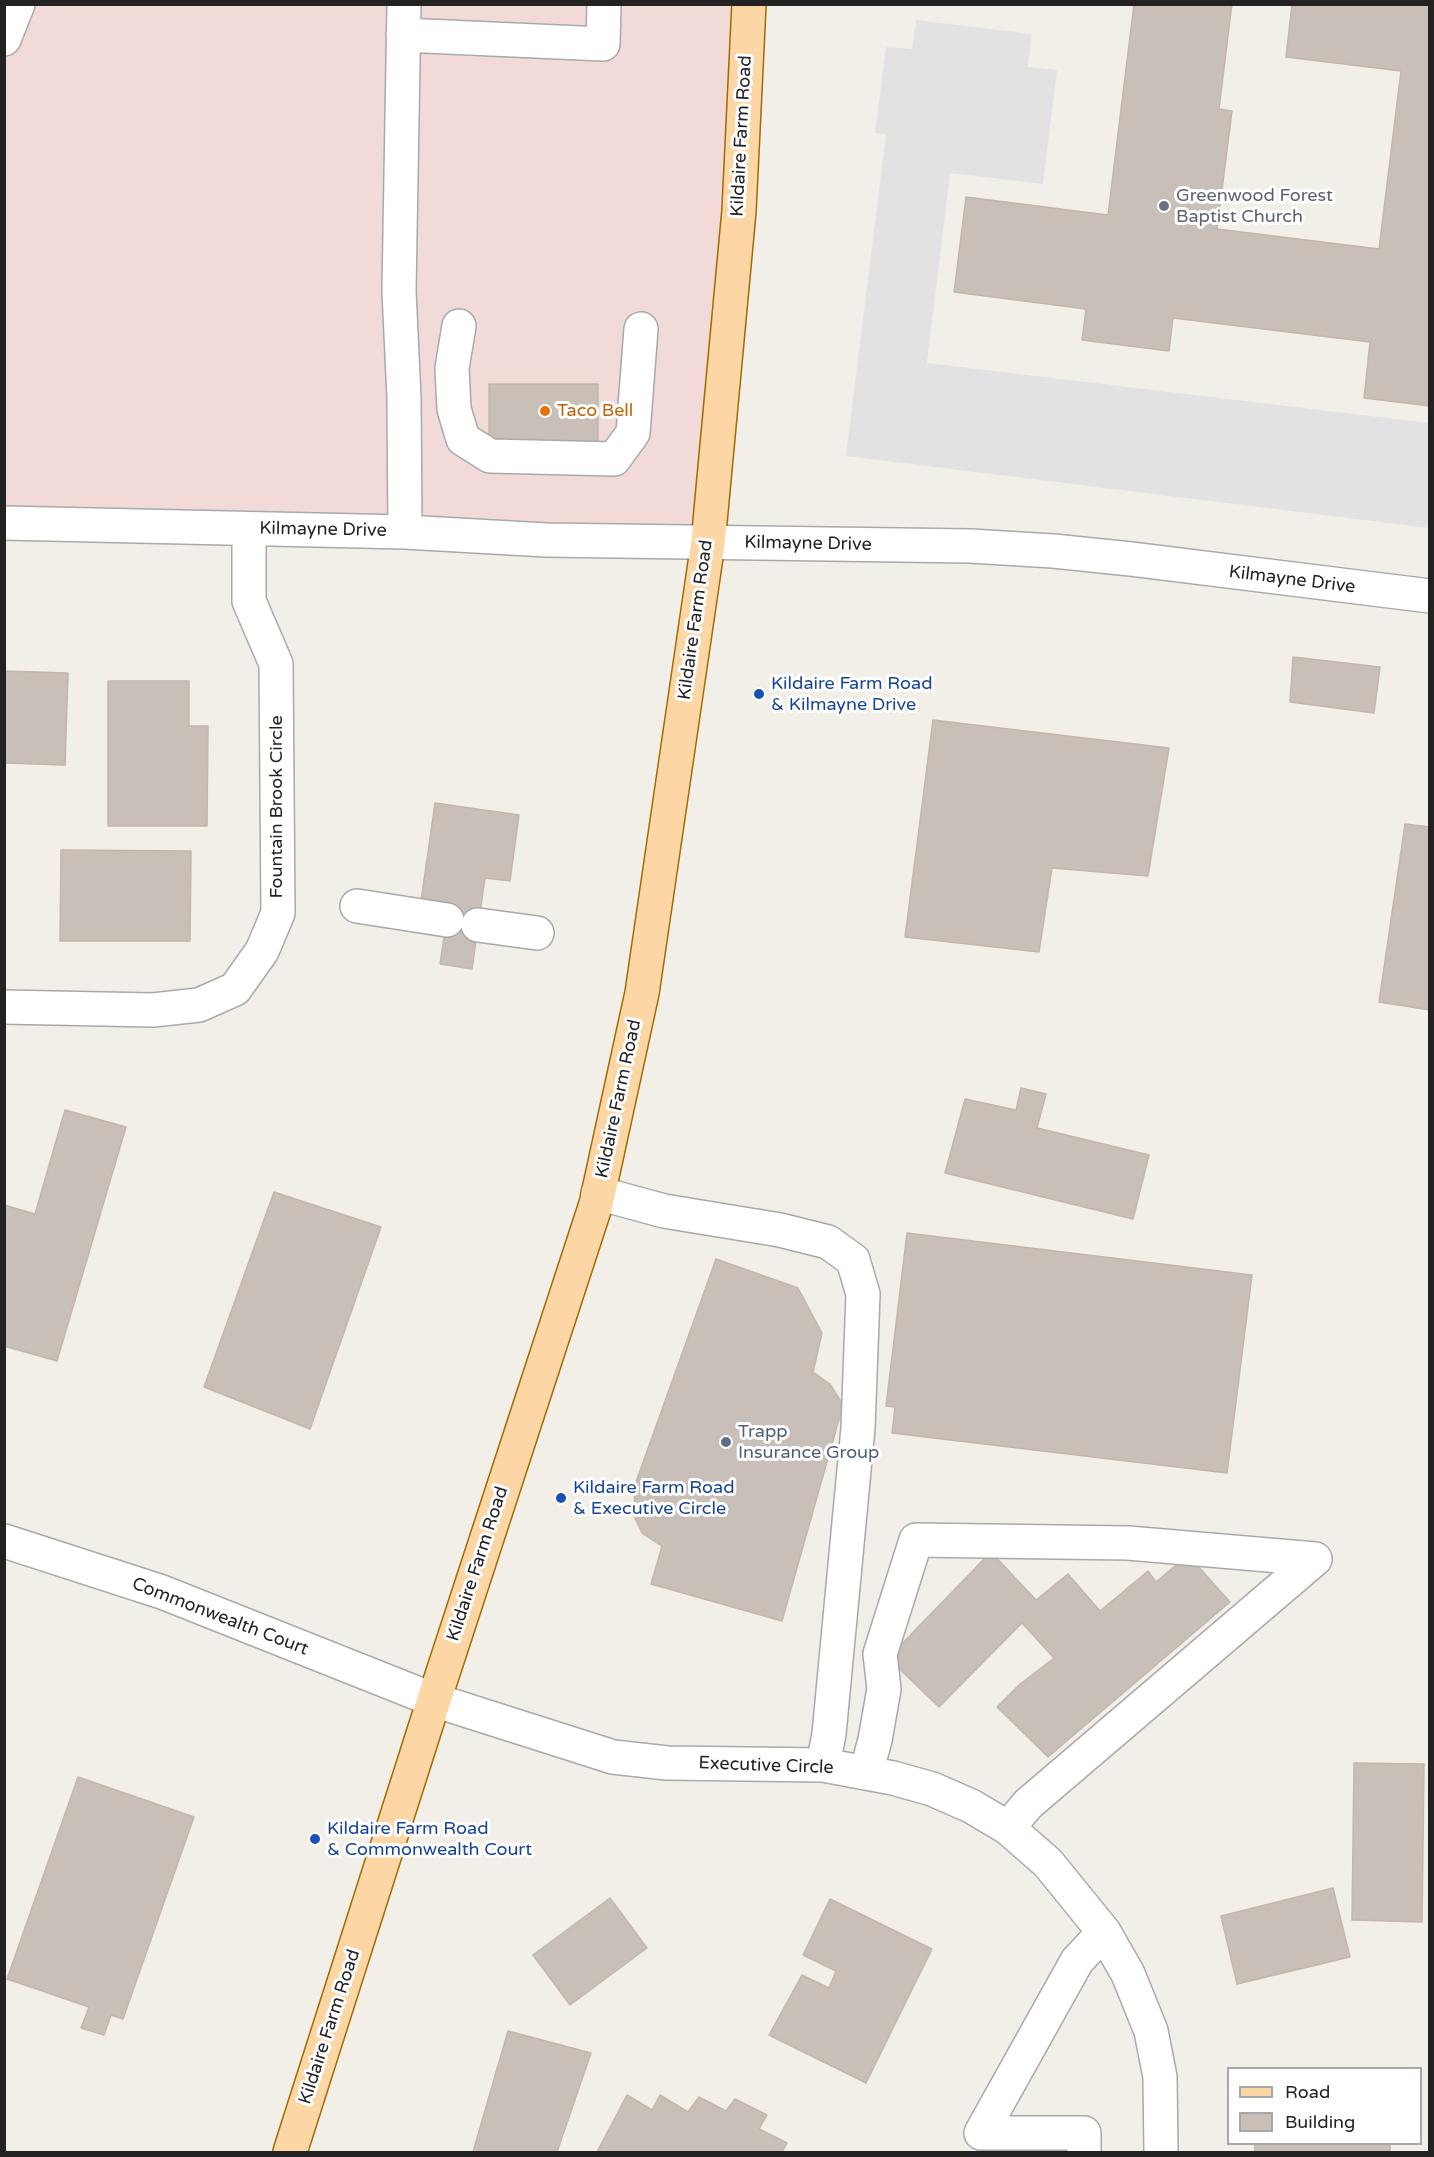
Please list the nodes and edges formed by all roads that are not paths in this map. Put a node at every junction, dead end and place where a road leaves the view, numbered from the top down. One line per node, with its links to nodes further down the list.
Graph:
1 (18, 4): 5 (street)
2 (604, 4): 4 (street)
3 (748, 4): 11 (main road, Kildaire Farm Road)
4 (403, 20): 10 (street)
5 (4, 39)
6 (459, 326): 7 (street)
7 (640, 329)
8 (4, 523): 9 (street, Kilmayne Drive)
9 (249, 529): 10 (street, Kilmayne Drive); 15 (street, Fountain Brook Circle)
10 (405, 532): 11 (street, Kilmayne Drive)
11 (708, 543): 12 (street, Kilmayne Drive); 16 (main road, Kildaire Farm Road)
12 (1430, 597)
13 (357, 906): 14 (street)
14 (537, 933)
15 (4, 1007)
16 (598, 1193): 18 (main road, Kildaire Farm Road); 19 (street)
17 (4, 1541): 18 (street, Commonwealth Court)
18 (434, 1700): 19 (street, Executive Circle); 23 (main road, Kildaire Farm Road)
19 (823, 1765): 20 (street, Executive Circle)
20 (866, 1773): 21 (street, Executive Circle); 21 (street)
21 (1008, 1828): 22 (street, Executive Circle)
22 (1104, 1932): 24 (street); 25 (street, Executive Circle)
23 (290, 2152)
24 (1084, 2152)
25 (1161, 2152)

